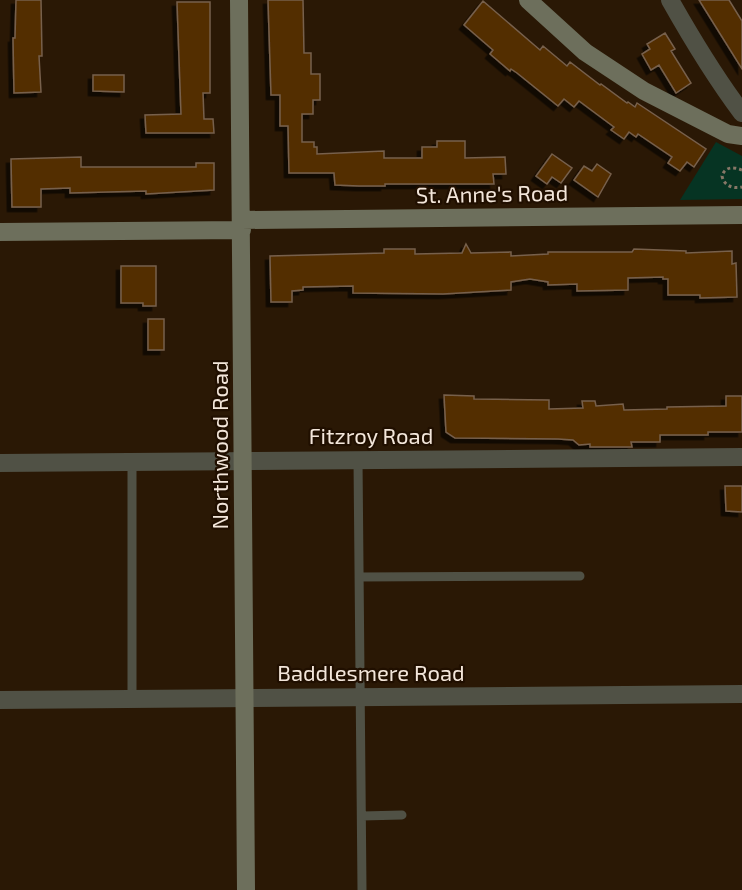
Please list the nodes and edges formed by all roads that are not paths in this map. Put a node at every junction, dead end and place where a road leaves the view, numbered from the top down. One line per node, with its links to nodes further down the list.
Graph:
1 (239, 0): 7 (street, Northwood Road)
2 (528, 0): 5 (street)
3 (670, 0): 4 (street)
4 (742, 113)
5 (742, 136)
6 (742, 215): 7 (street, St. Anne's Road)
7 (242, 225): 8 (street, St. Anne's Road); 11 (street, Northwood Road)
8 (0, 232)
9 (742, 457): 10 (street, Fitzroy Road)
10 (358, 460): 11 (street, Fitzroy Road); 15 (lane)
11 (244, 461): 12 (street, Fitzroy Road); 18 (street, Northwood Road)
12 (132, 462): 13 (street, Fitzroy Road); 19 (lane)
13 (0, 463)
14 (580, 576): 15 (lane)
15 (359, 577): 17 (lane)
16 (742, 694): 17 (street, Baddlesmere Road)
17 (359, 697): 18 (street, Baddlesmere Road); 22 (lane)
18 (245, 698): 19 (street, Baddlesmere Road); 23 (street, Northwood Road)
19 (132, 699): 20 (street, Baddlesmere Road)
20 (0, 700)
21 (402, 815): 22 (lane)
22 (362, 816): 24 (lane)
23 (246, 890)
24 (362, 890)

